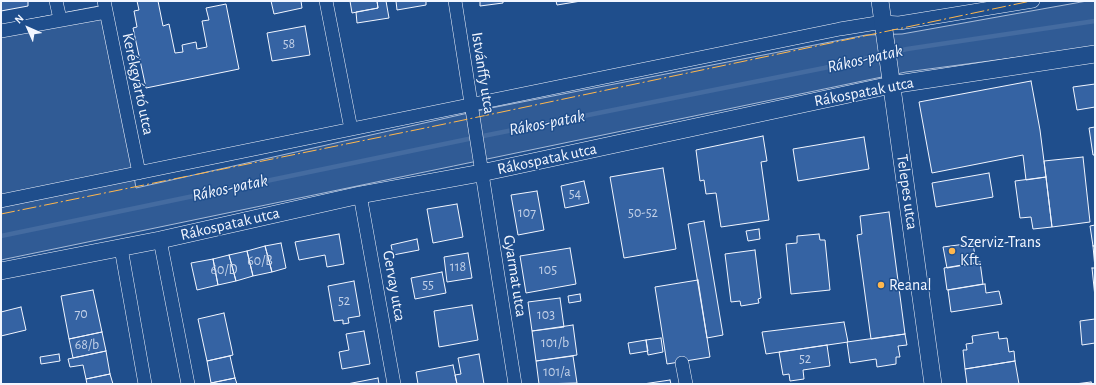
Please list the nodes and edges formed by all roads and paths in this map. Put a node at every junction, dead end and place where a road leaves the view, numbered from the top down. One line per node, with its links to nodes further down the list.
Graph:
1 (56, 1): 7 (street)
2 (326, 1): 13 (street)
3 (455, 1): 12 (street, Istvánffy utca)
4 (880, 1): 8 (street, Telepes utca)
5 (1033, 1): 8 (street)
6 (105, 6): 7 (street); 14 (street, Kerékgyártó utca)
7 (60, 19): 9 (street)
8 (884, 29): 11 (street, Telepes utca); 12 (street)
9 (1, 31)
10 (1095, 54): 11 (street, Rákospatak utca)
11 (891, 85): 15 (street, Rákospatak utca); 27 (street, Telepes utca)
12 (472, 105): 13 (street); 15 (street, Istvánffy utca)
13 (351, 129): 14 (street)
14 (139, 173): 17 (street)
15 (481, 173): 16 (street, Rákospatak utca); 25 (street, Gyarmat utca)
16 (360, 195): 18 (street, Rákospatak utca); 24 (street, Gervay utca)
17 (1, 201)
18 (160, 240): 19 (street, Rákospatak utca); 23 (street)
19 (120, 248): 20 (street, Rákospatak utca); 22 (street)
20 (1, 271)
21 (682, 363): 26 (street)
22 (145, 384)
23 (188, 384)
24 (394, 384)
25 (515, 384)
26 (686, 384)
27 (933, 384)

